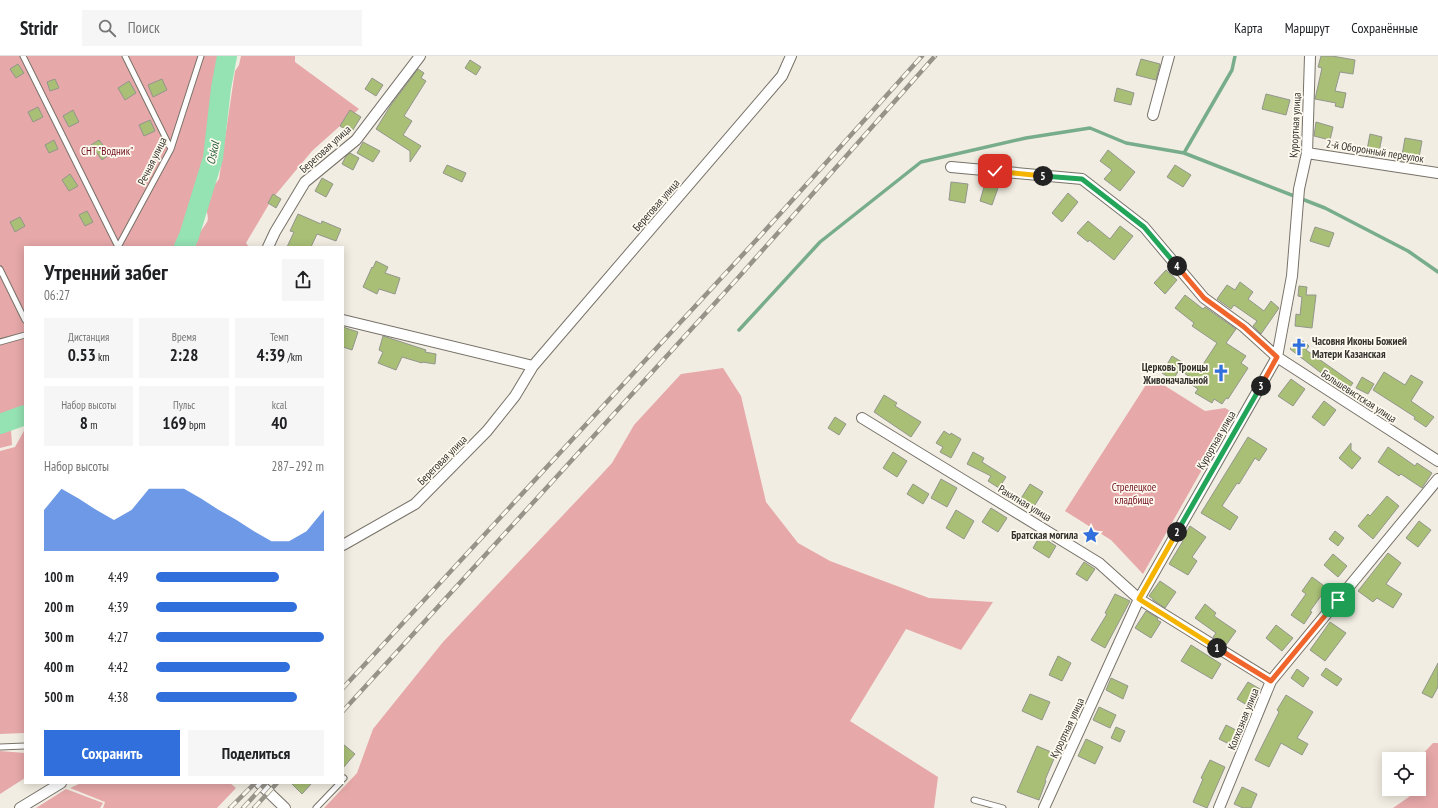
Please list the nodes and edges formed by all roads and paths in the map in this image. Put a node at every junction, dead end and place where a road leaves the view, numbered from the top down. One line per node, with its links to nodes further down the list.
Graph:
1 (23, 56): 13 (lane)
2 (125, 56): 9 (lane)
3 (201, 56): 9 (lane, Речная улица)
4 (420, 56): 15 (street, Береговая улица)
5 (791, 56): 22 (street, Береговая улица)
6 (1169, 56): 8 (street)
7 (1310, 56): 10 (street, Курортная улица)
8 (1153, 115)
9 (171, 150): 14 (lane, Речная улица)
10 (1308, 153): 12 (street, 2-й Оборонный переулок); 21 (street, Курортная улица)
11 (951, 167): 21 (street, Большевистская улица)
12 (1438, 173)
13 (118, 246)
14 (119, 246)
15 (268, 246)
16 (0, 269): 17 (lane)
17 (24, 318)
18 (344, 320): 22 (street)
19 (24, 335): 20 (lane)
20 (0, 342)
21 (1277, 357): 24 (street, Большевистская улица); 27 (street, Курортная улица)
22 (533, 366): 26 (street, Береговая улица)
23 (862, 418): 27 (street, Ракитная улица)
24 (1438, 461)
25 (1438, 479): 28 (street, Колхозная улица)
26 (344, 544)
27 (1139, 599): 28 (street, Ракитная улица); 39 (street, Курортная улица)
28 (1271, 681): 40 (street, Колхозная улица)
29 (24, 746): 30 (lane)
30 (0, 747)
31 (59, 784): 35 (street)
32 (260, 784): 36 (street)
33 (339, 784): 37 (lane)
34 (974, 800): 38 (lane)
35 (20, 808)
36 (285, 808)
37 (316, 808)
38 (1003, 808)
39 (1044, 808)
40 (1220, 808)

